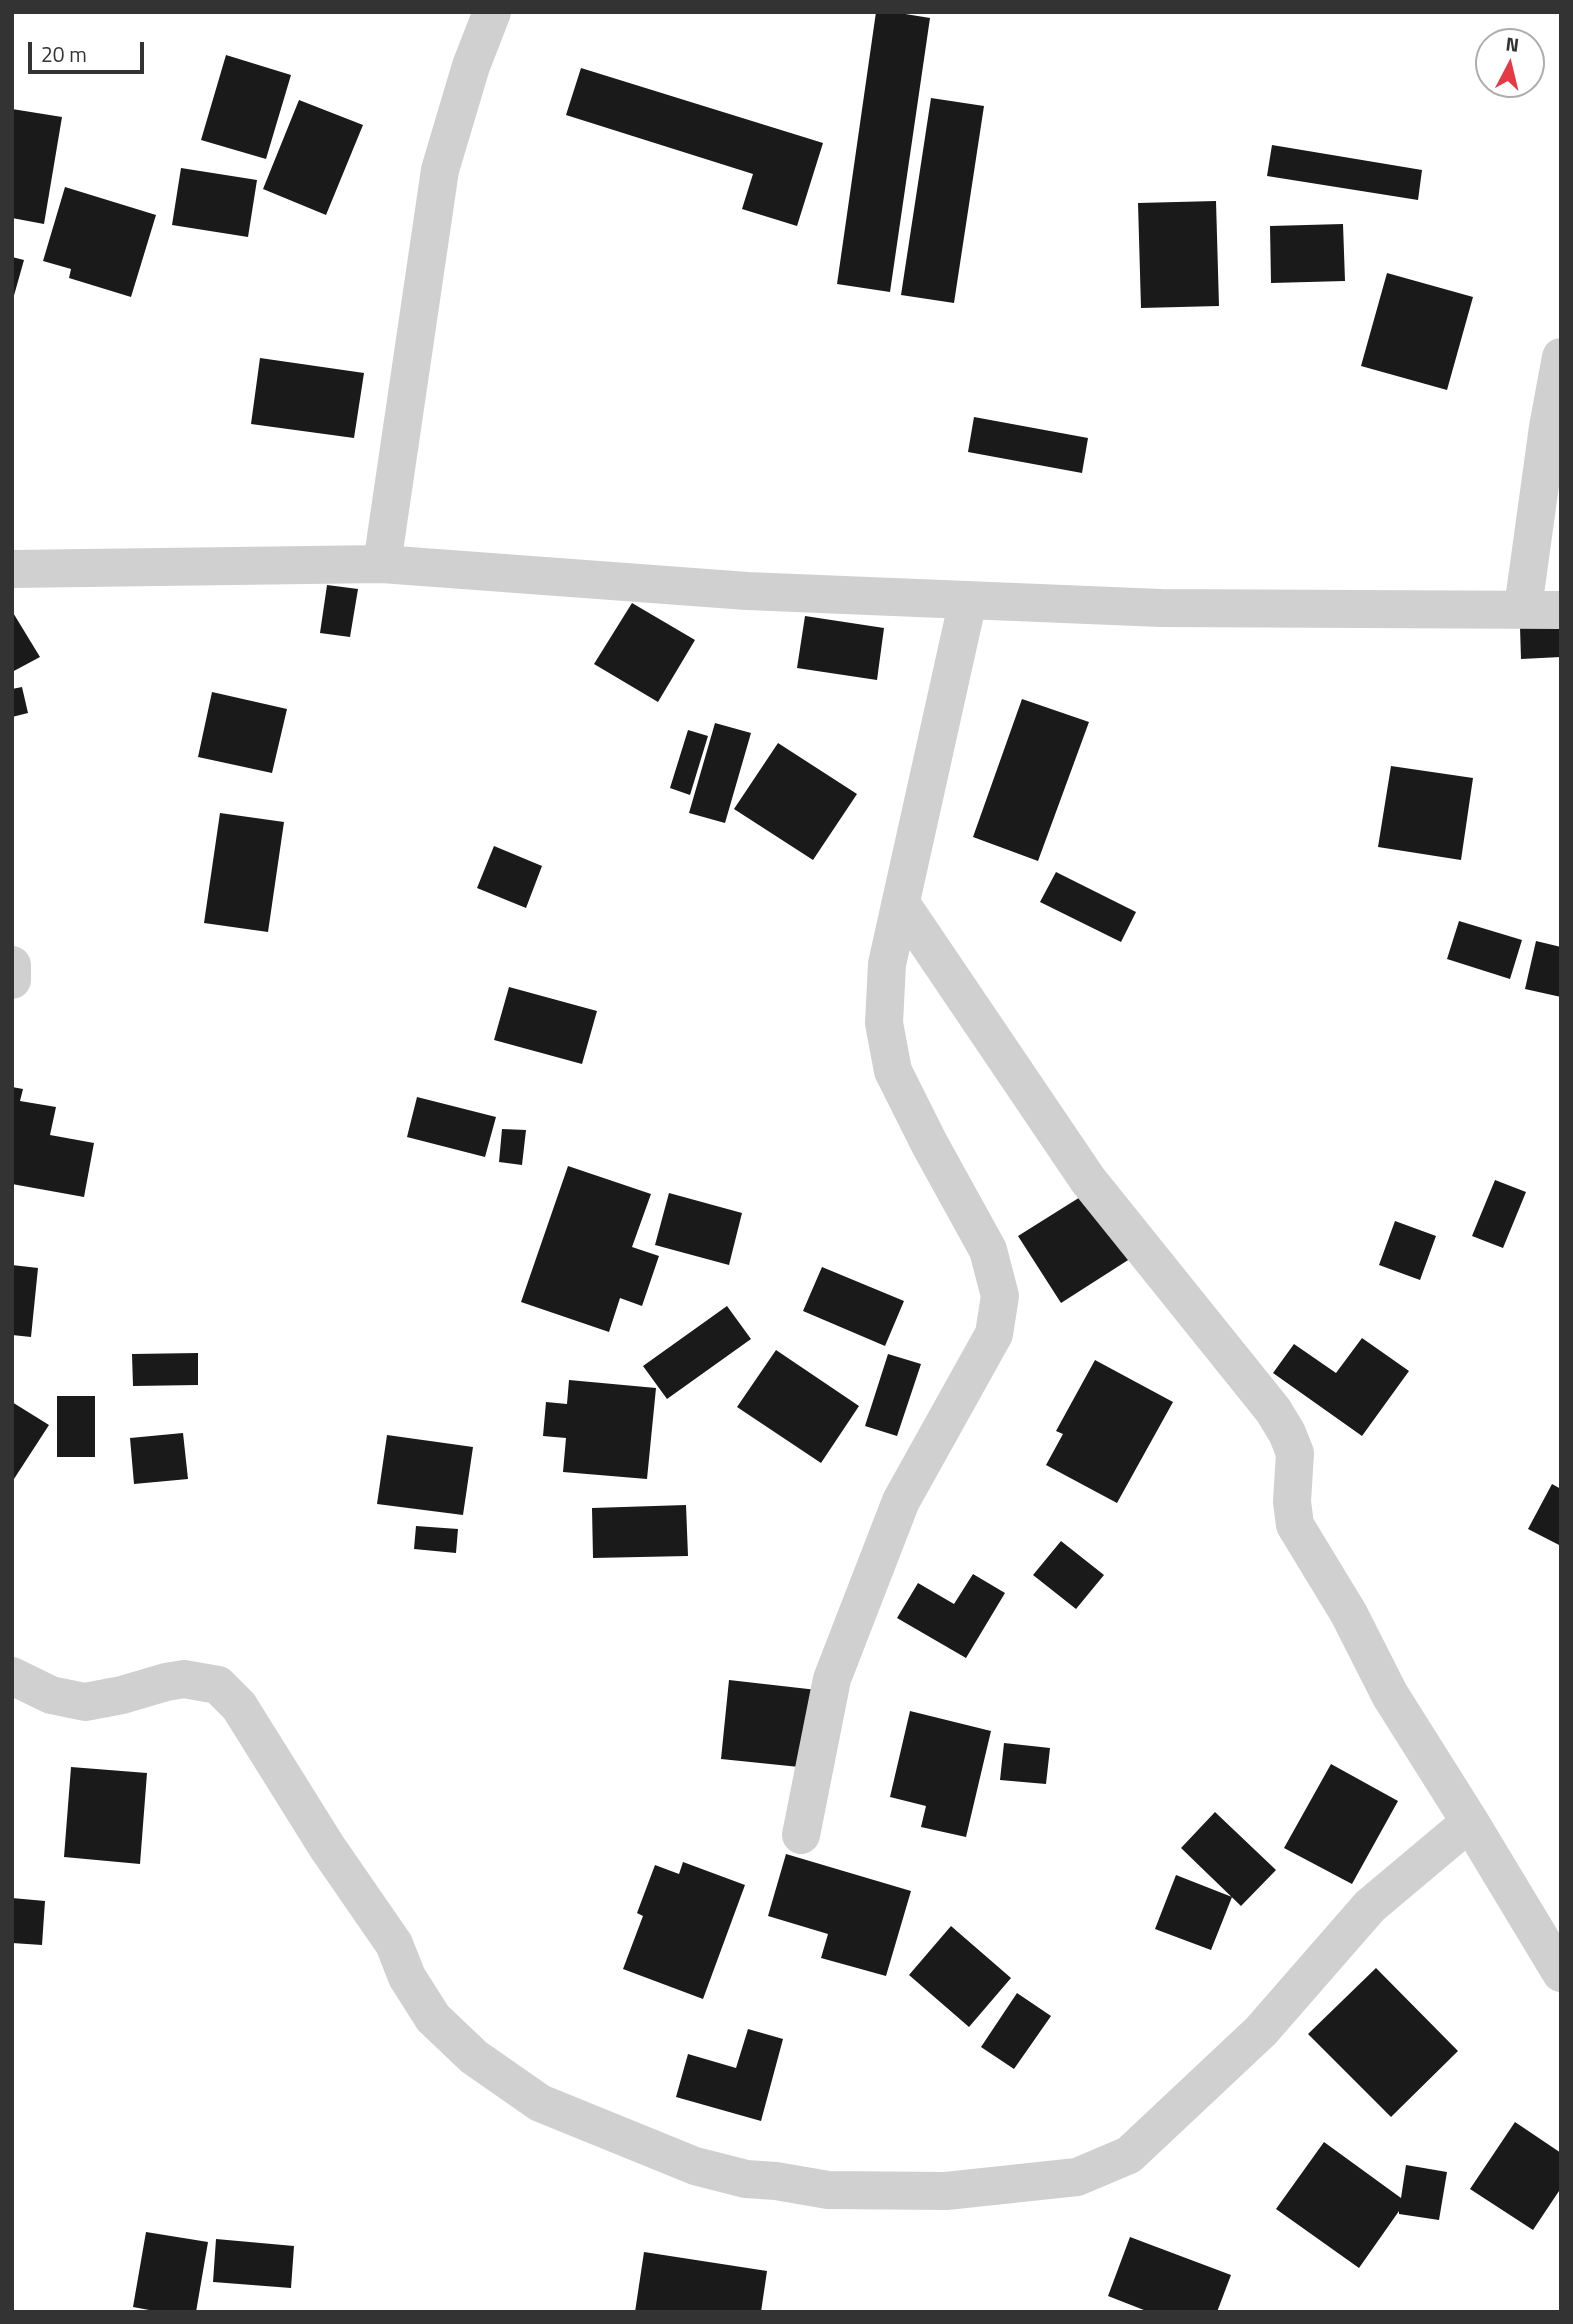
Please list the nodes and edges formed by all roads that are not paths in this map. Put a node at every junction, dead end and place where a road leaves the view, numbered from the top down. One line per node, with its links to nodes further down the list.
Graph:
1 (492, 12): 3 (street)
2 (1561, 357): 6 (street)
3 (382, 564): 4 (street); 5 (street)
4 (12, 569)
5 (968, 600): 6 (street); 8 (street)
6 (1522, 608): 7 (street)
7 (1561, 610)
8 (902, 905): 12 (street); 13 (street)
9 (12, 965): 10 (street)
10 (12, 980)
11 (12, 1676): 12 (street)
12 (1470, 1822): 14 (street)
13 (801, 1835)
14 (1561, 1973)

